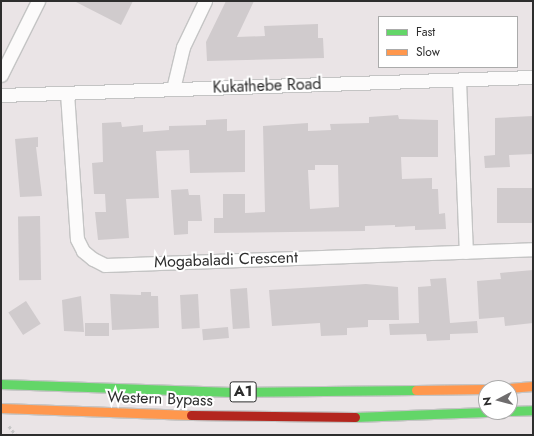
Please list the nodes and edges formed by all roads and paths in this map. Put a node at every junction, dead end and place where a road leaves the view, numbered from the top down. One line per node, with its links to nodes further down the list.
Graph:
1 (38, 1): 3 (street)
2 (206, 1): 6 (street)
3 (1, 75)
4 (533, 77): 5 (street, Kukathebe Road)
5 (459, 80): 6 (street, Kukathebe Road); 10 (street)
6 (173, 89): 7 (street, Kukathebe Road)
7 (67, 93): 8 (street, Kukathebe Road); 10 (street, Mogabaladi Crescent)
8 (1, 95)
9 (533, 249): 10 (street, Mogabaladi Crescent)
10 (466, 252)
11 (1, 384): 14 (highway, Western Bypass / A1)
12 (533, 386): 13 (highway)
13 (518, 387)
14 (478, 389)
15 (1, 408): 18 (highway, Western Bypass / A1)
16 (533, 410): 17 (highway)
17 (518, 411)
18 (478, 412)
19 (1, 425): 20 (path)
20 (16, 435)

